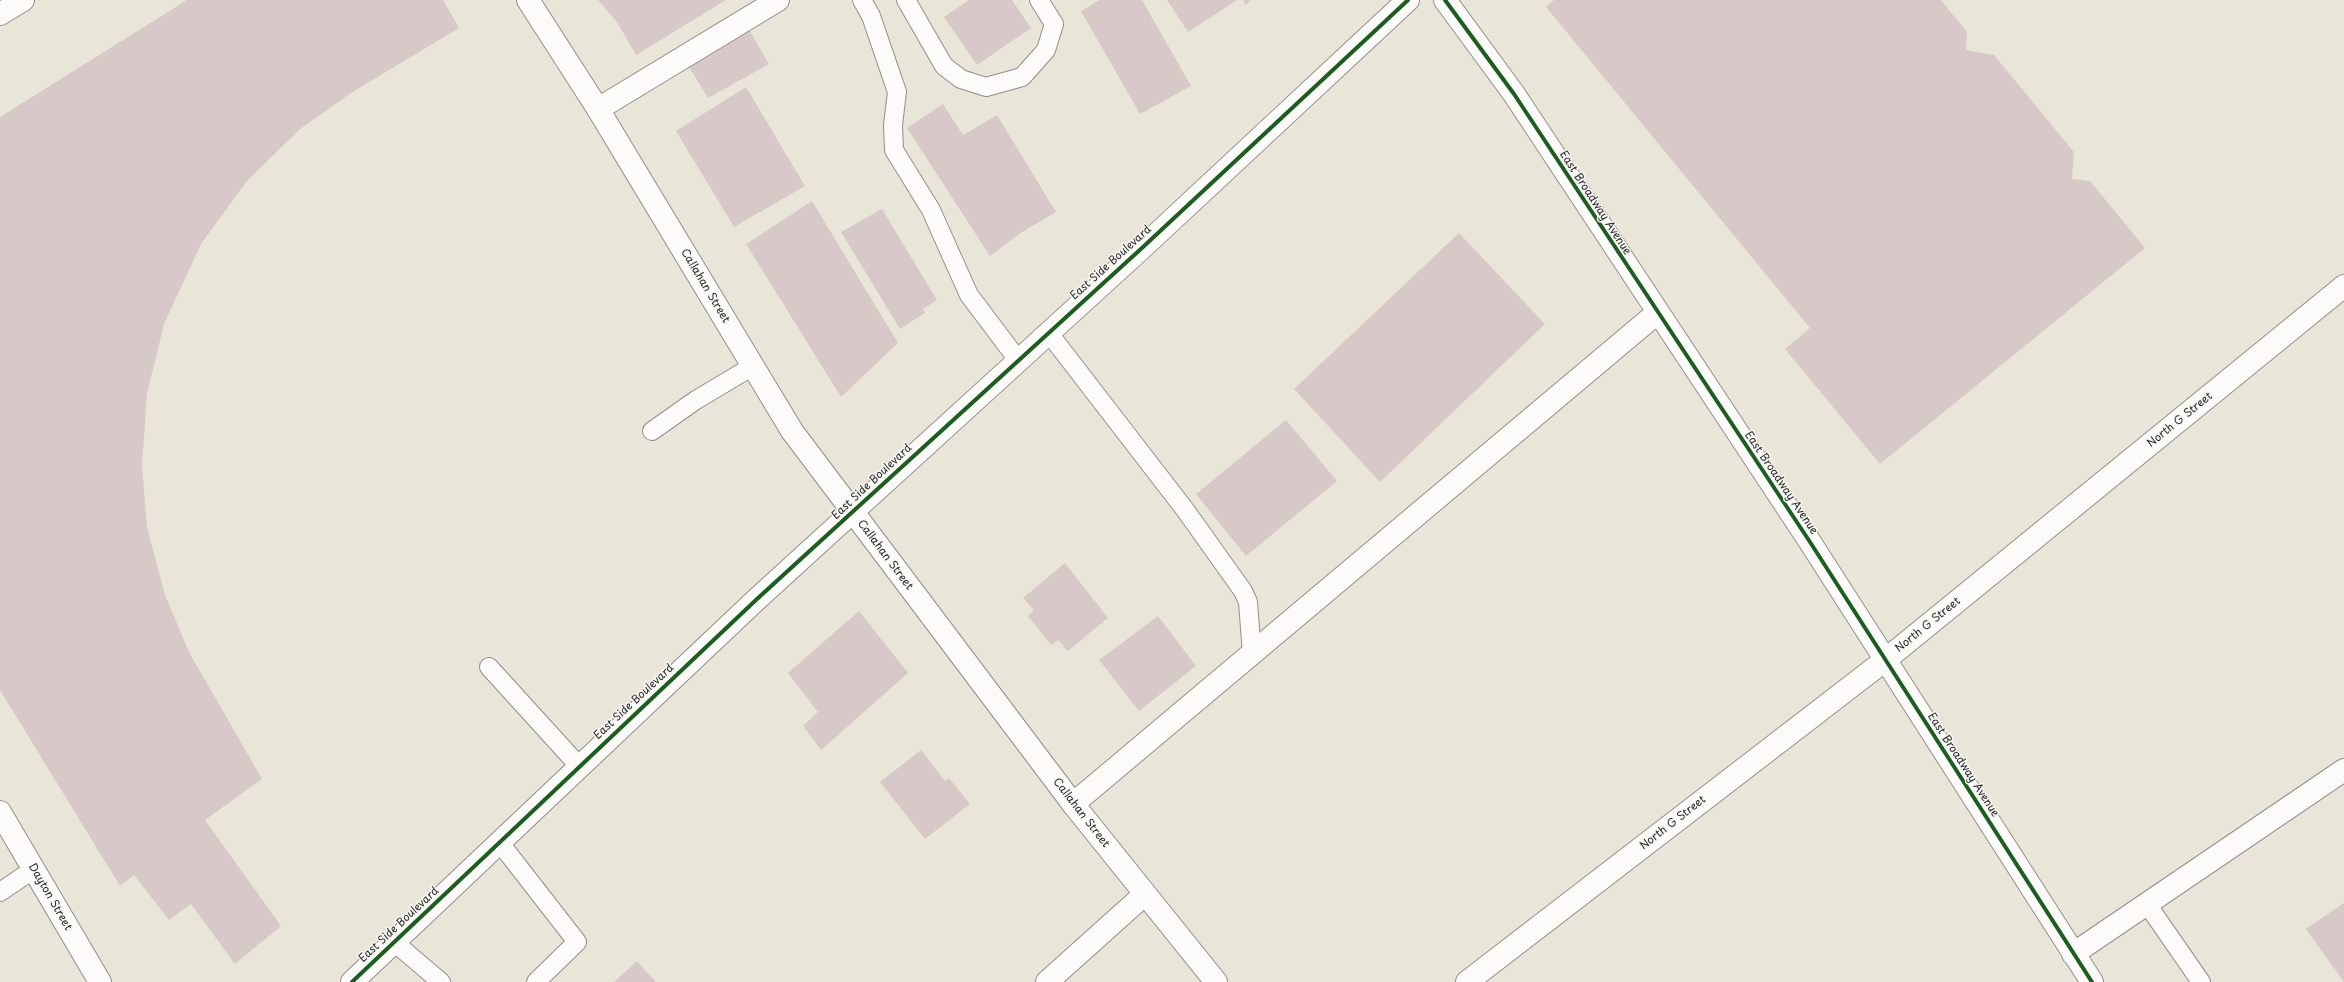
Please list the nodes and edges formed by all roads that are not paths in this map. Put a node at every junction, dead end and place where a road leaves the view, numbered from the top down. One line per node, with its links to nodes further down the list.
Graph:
1 (24, 0): 9 (street)
2 (528, 0): 10 (street, Callahan Street)
3 (778, 0): 10 (street)
4 (862, 0): 14 (lane)
5 (906, 0): 6 (lane)
6 (1039, 0)
7 (1408, 0): 13 (street, East Side Boulevard)
8 (1444, 0): 12 (street, East Broadway Avenue)
9 (0, 14)
10 (598, 108): 15 (street, Callahan Street)
11 (2344, 286): 19 (street, North G Street)
12 (1657, 313): 18 (street); 19 (street, East Broadway Avenue)
13 (1048, 332): 14 (street, East Side Boulevard); 18 (lane)
14 (1018, 360): 17 (street, East Side Boulevard)
15 (753, 366): 16 (lane); 17 (street, Callahan Street)
16 (652, 431)
17 (853, 512): 21 (street, East Side Boulevard); 23 (street, Callahan Street)
18 (1252, 654): 23 (street)
19 (1884, 660): 31 (street, East Broadway Avenue); 38 (street, North G Street)
20 (489, 667): 21 (lane)
21 (579, 766): 25 (street, East Side Boulevard)
22 (2344, 770): 29 (street)
23 (1073, 804): 28 (street, Callahan Street)
24 (0, 812): 26 (street, Dayton Street)
25 (500, 843): 30 (street, East Side Boulevard); 35 (lane)
26 (34, 868): 27 (lane); 32 (street, Dayton Street)
27 (0, 892)
28 (1145, 894): 36 (street); 37 (street, Callahan Street)
29 (2147, 904): 31 (street); 40 (lane)
30 (394, 942): 33 (street, East Side Boulevard); 34 (lane)
31 (2073, 954): 39 (street, East Broadway Avenue)
32 (100, 982)
33 (352, 982)
34 (441, 982)
35 (536, 982)
36 (1047, 982)
37 (1216, 982)
38 (1467, 982)
39 (2092, 982)
40 (2201, 982)

